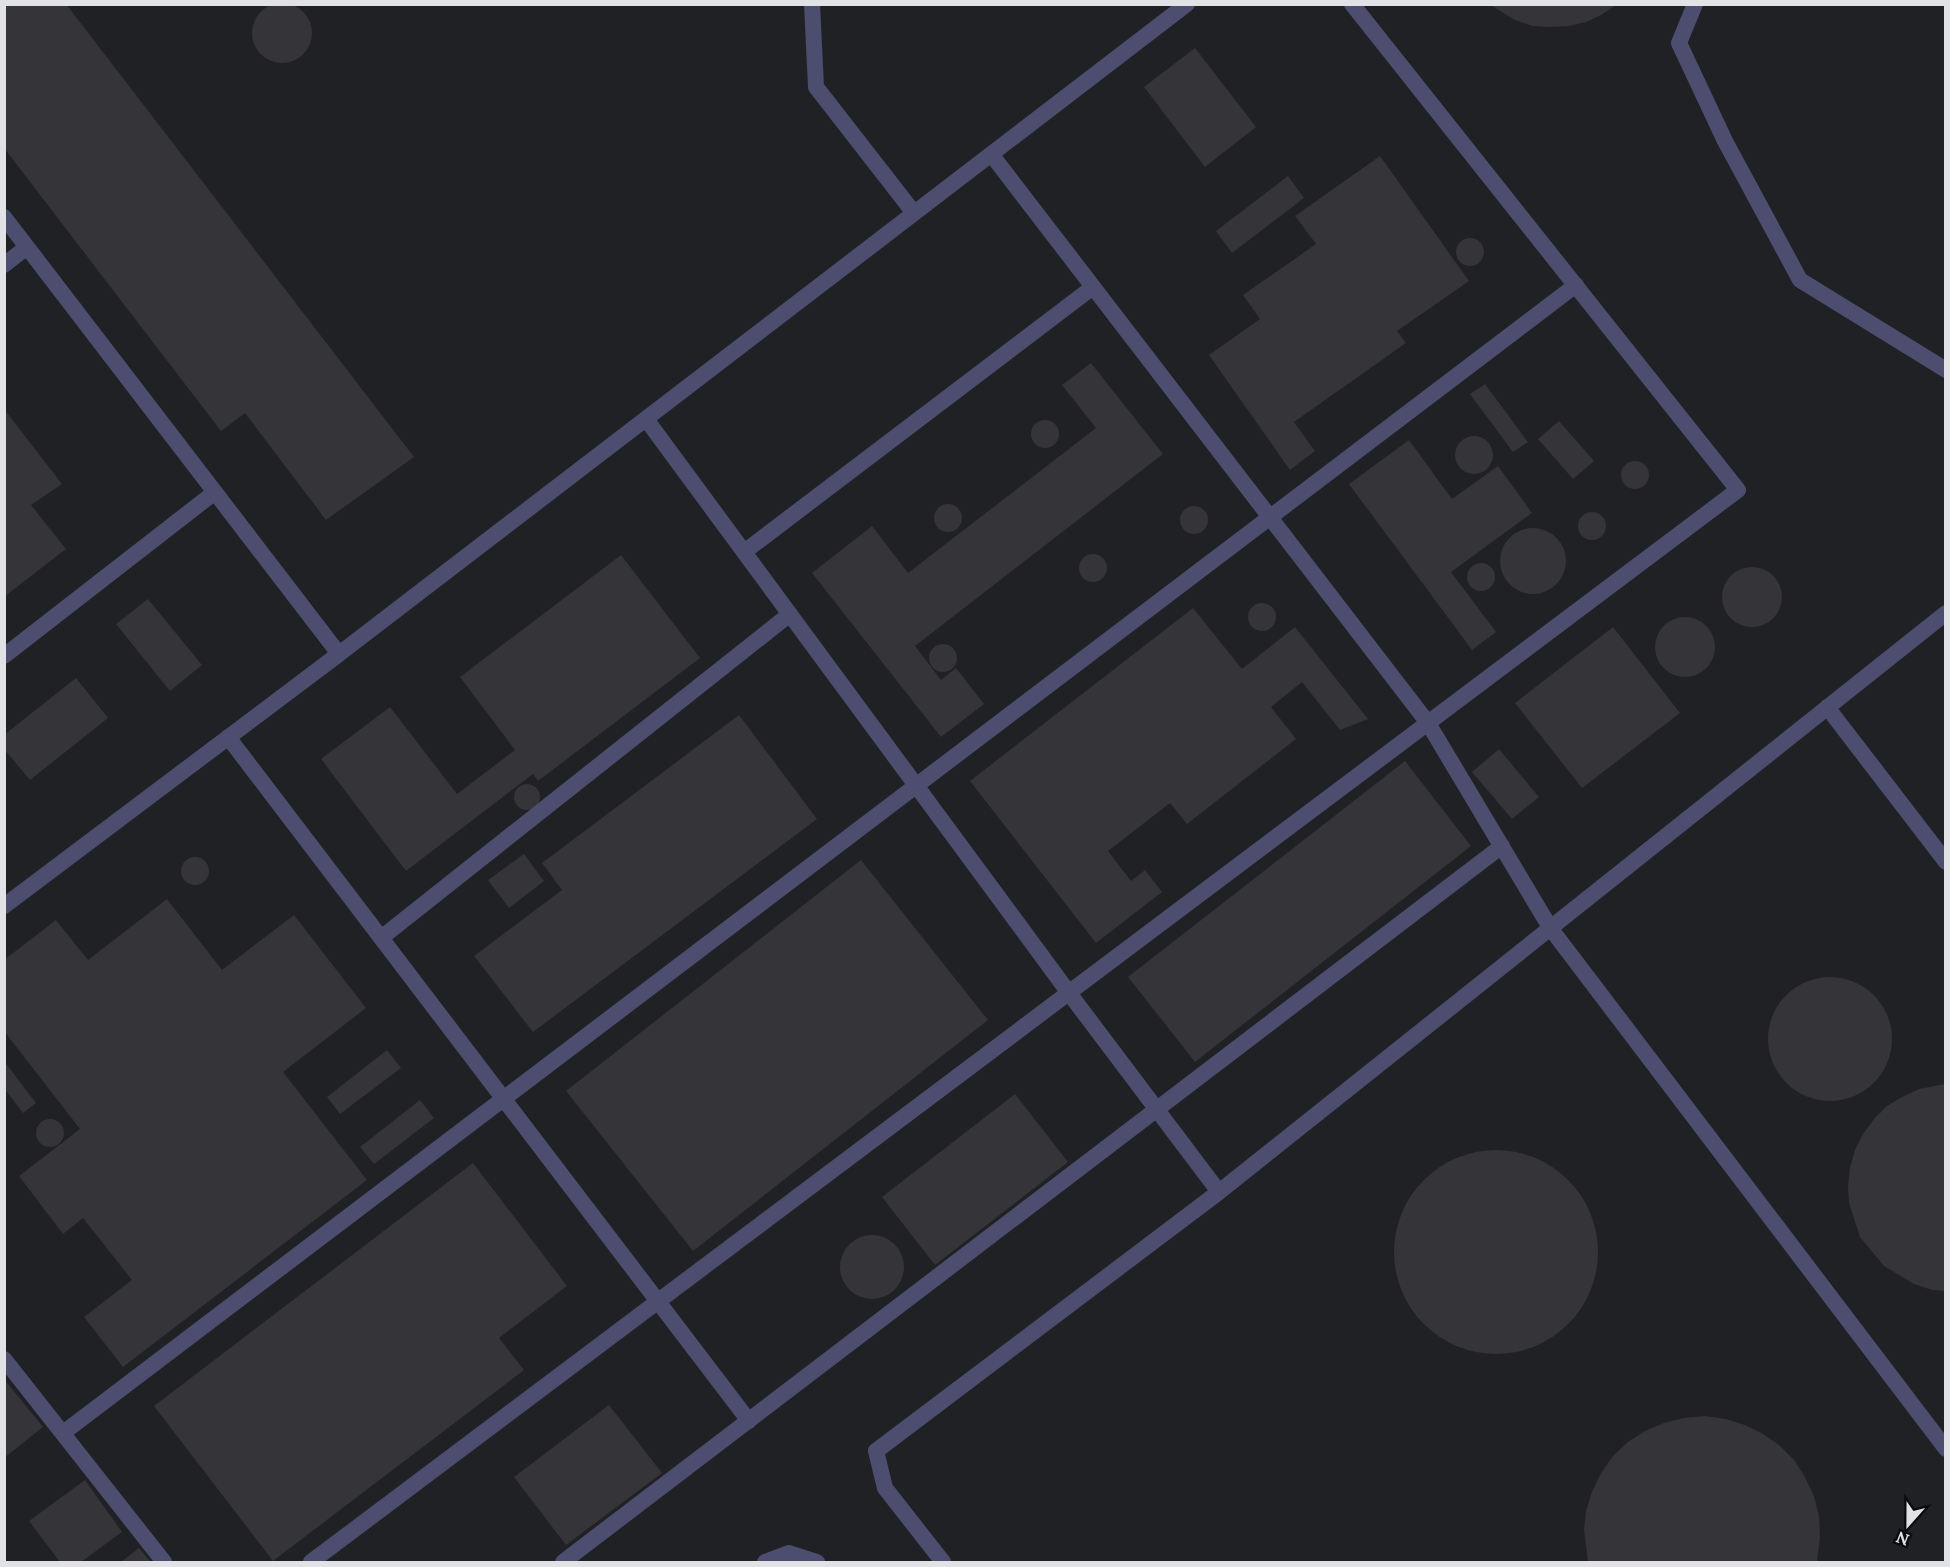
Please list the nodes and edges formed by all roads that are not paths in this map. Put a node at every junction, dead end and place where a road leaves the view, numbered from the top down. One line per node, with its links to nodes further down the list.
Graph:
1 (812, 4): 6 (lane)
2 (1187, 4): 5 (lane)
3 (1352, 4): 10 (lane)
4 (1695, 4): 12 (lane)
5 (991, 154): 6 (lane); 11 (lane)
6 (914, 213): 13 (lane)
7 (4, 217): 8 (lane)
8 (27, 247): 9 (lane); 14 (lane)
9 (4, 265)
10 (1576, 285): 15 (lane); 22 (lane)
11 (1093, 287): 15 (lane); 16 (lane)
12 (1946, 370)
13 (646, 418): 16 (lane); 19 (lane)
14 (215, 492): 19 (lane); 20 (lane)
15 (1270, 517): 22 (lane); 24 (lane)
16 (744, 552): 18 (lane)
17 (1946, 613): 21 (lane)
18 (790, 614): 24 (lane); 29 (lane)
19 (339, 654): 23 (lane)
20 (4, 656)
21 (1827, 707): 26 (lane); 28 (lane)
22 (1428, 723): 25 (lane); 30 (lane)
23 (228, 737): 27 (lane); 29 (lane)
24 (916, 786): 30 (lane); 31 (lane)
25 (1502, 846): 28 (lane); 32 (lane)
26 (1946, 861)
27 (4, 906)
28 (1551, 928): 33 (lane); 38 (lane)
29 (381, 938): 31 (lane)
30 (1069, 993): 32 (lane); 34 (lane)
31 (504, 1099): 34 (lane); 37 (lane)
32 (1156, 1110): 33 (lane); 36 (lane)
33 (1219, 1192): 44 (lane)
34 (658, 1302): 36 (lane); 40 (lane)
35 (4, 1359): 37 (lane)
36 (749, 1421): 41 (lane)
37 (63, 1433): 39 (lane)
38 (1942, 1438)
39 (164, 1563)
40 (312, 1563)
41 (563, 1563)
42 (765, 1563): 43 (lane)
43 (817, 1563)
44 (943, 1563)

